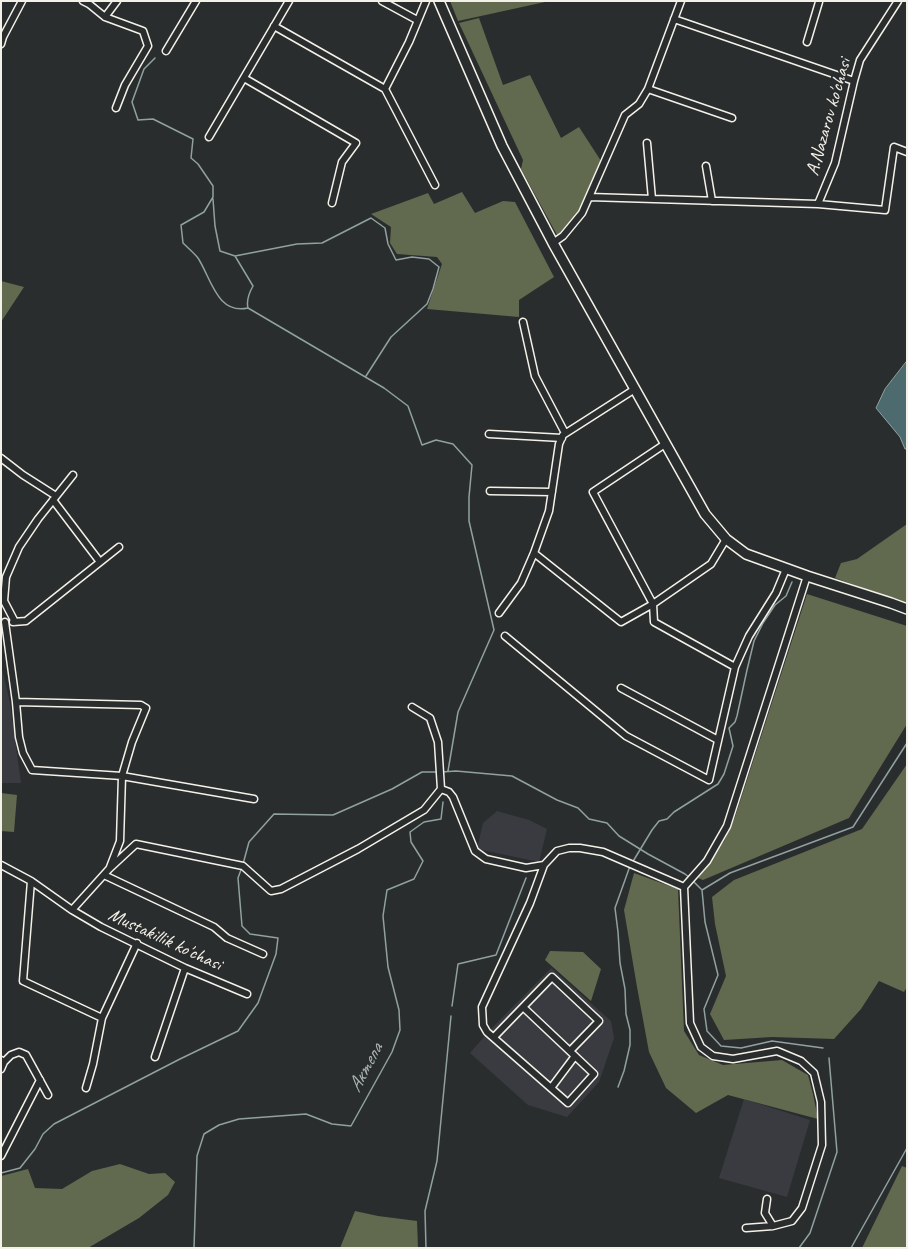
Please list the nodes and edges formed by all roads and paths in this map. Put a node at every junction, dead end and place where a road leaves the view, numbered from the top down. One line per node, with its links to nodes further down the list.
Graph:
1 (22, 1): 16 (street)
2 (83, 1): 12 (street)
3 (117, 1): 12 (street)
4 (196, 1): 19 (street)
5 (289, 1): 15 (street)
6 (382, 1): 13 (street)
7 (426, 1): 13 (street)
8 (439, 1): 36 (main road)
9 (681, 1): 14 (street)
10 (818, 1): 17 (street)
11 (898, 1): 21 (street, A.Nazarov ko'chasi)
12 (105, 16): 24 (street)
13 (417, 20): 22 (street)
14 (674, 20): 21 (street); 23 (street)
15 (274, 26): 20 (street); 22 (street)
16 (2, 37): 18 (street)
17 (807, 42)
18 (1, 44)
19 (166, 51)
20 (244, 78): 26 (street); 34 (street)
21 (854, 81): 35 (street, A.Nazarov ko'chasi)
22 (385, 89): 30 (street)
23 (648, 89): 25 (street); 31 (street)
24 (116, 108)
25 (732, 118)
26 (209, 137)
27 (647, 143): 32 (street)
28 (907, 152): 35 (street)
29 (706, 166): 33 (street)
30 (434, 185)
31 (589, 197): 32 (street); 36 (street)
32 (652, 200): 33 (street)
33 (712, 201): 35 (street)
34 (332, 204)
35 (818, 204)
36 (553, 243): 38 (main road)
37 (523, 322): 40 (street)
38 (635, 389): 40 (street); 41 (main road)
39 (489, 434): 40 (street)
40 (564, 436): 45 (street)
41 (666, 444): 47 (main road); 53 (street)
42 (1, 458): 46 (street)
43 (73, 476): 46 (street)
44 (490, 491): 45 (street)
45 (552, 492): 49 (street)
46 (55, 498): 50 (street); 57 (street)
47 (726, 539): 51 (main road); 53 (street)
48 (119, 547): 50 (street)
49 (534, 553): 53 (street); 55 (street)
50 (100, 562): 57 (street)
51 (786, 569): 52 (main road); 59 (street)
52 (807, 576): 54 (main road); 72 (street)
53 (653, 604): 59 (street)
54 (907, 609)
55 (499, 613)
56 (3, 622): 57 (street); 61 (street)
57 (15, 622)
58 (505, 636): 63 (street)
59 (735, 666): 63 (street)
60 (621, 688): 63 (street)
61 (16, 702): 64 (street); 64 (street)
62 (412, 707): 65 (street)
63 (718, 740)
64 (122, 776): 66 (street); 69 (street)
65 (441, 789): 68 (street); 69 (street, Mustakillik ko'chasi)
66 (254, 799)
67 (1, 865): 71 (street, Mustakillik ko'chasi)
68 (544, 865): 72 (street); 80 (street)
69 (109, 869): 70 (street, Mustakillik ko'chasi)
70 (104, 875): 73 (street, Mustakillik ko'chasi); 75 (street)
71 (31, 881): 73 (street, Mustakillik ko'chasi); 79 (street)
72 (684, 887): 92 (street)
73 (72, 910): 74 (street, Mustakillik ko'chasi)
74 (137, 943): 76 (street, Mustakillik ko'chasi); 79 (street)
75 (263, 954)
76 (184, 968): 77 (street, Mustakillik ko'chasi); 83 (street)
77 (246, 994)
78 (523, 1007): 80 (street); 81 (street); 81 (street)
79 (102, 1018): 87 (street)
80 (494, 1037): 88 (street)
81 (570, 1051): 82 (street)
82 (575, 1056): 88 (street); 88 (street)
83 (155, 1057)
84 (3, 1061): 85 (street); 86 (street)
85 (1, 1069)
86 (40, 1080): 89 (street); 90 (street)
87 (86, 1088)
88 (551, 1088)
89 (48, 1095)
90 (1, 1156)
91 (767, 1199): 92 (street)
92 (773, 1226): 93 (street)
93 (746, 1228)

